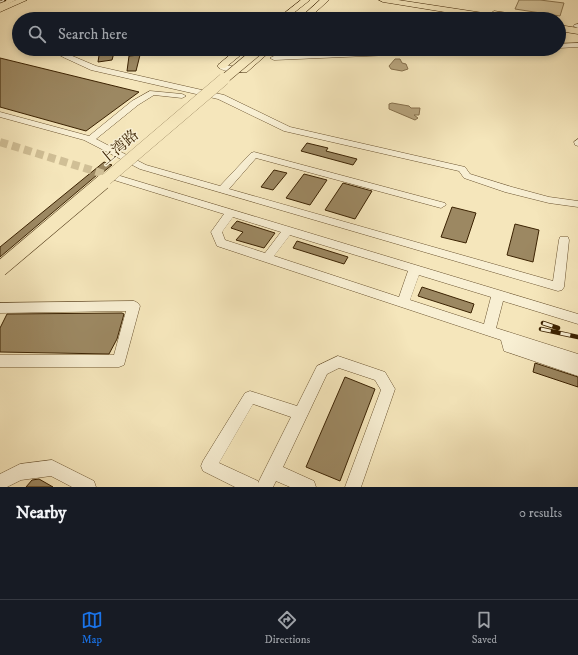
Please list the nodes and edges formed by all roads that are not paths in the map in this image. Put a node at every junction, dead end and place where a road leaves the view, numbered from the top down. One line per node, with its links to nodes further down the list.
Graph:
1 (12, 0): 9 (highway)
2 (23, 0): 10 (main road)
3 (306, 0): 11 (main road)
4 (312, 0): 12 (main road)
5 (318, 0): 13 (main road)
6 (325, 0): 14 (main road)
7 (383, 0): 15 (main road)
8 (408, 0): 16 (main road)
9 (0, 5)
10 (0, 10)
11 (290, 12)
12 (297, 12)
13 (303, 12)
14 (311, 12)
15 (459, 12)
16 (484, 12)
17 (566, 26): 19 (main road)
18 (566, 28): 19 (main road)
19 (577, 28)
20 (578, 45): 21 (street)
21 (566, 46)
22 (65, 56): 36 (street)
23 (234, 56): 29 (main road)
24 (244, 56): 42 (main road, 上湾路)
25 (252, 56): 43 (main road, 上湾路, bridge)
26 (260, 56): 30 (main road)
27 (320, 56): 28 (street)
28 (274, 58)
29 (222, 66): 30 (street)
30 (243, 70)
31 (182, 96): 33 (street)
32 (0, 114): 33 (street)
33 (89, 140): 35 (street)
34 (117, 178): 38 (street)
35 (222, 190): 37 (street); 40 (street)
36 (578, 204)
37 (441, 205)
38 (231, 212): 39 (street); 41 (street)
39 (288, 230): 41 (street); 44 (street)
40 (564, 240)
41 (267, 258): 46 (street)
42 (0, 260)
43 (0, 269)
44 (415, 269): 45 (street); 46 (street)
45 (498, 294): 48 (street); 49 (street)
46 (403, 302): 49 (street)
47 (0, 308): 51 (street)
48 (578, 319)
49 (489, 331): 50 (street)
50 (507, 336): 52 (street); 53 (street)
51 (0, 360)
52 (578, 360)
53 (578, 370)
54 (301, 414): 55 (street); 58 (street); 61 (street)
55 (273, 471): 59 (street); 60 (street)
56 (0, 482): 57 (street)
57 (88, 487)
58 (252, 487)
59 (265, 487)
60 (308, 487)
61 (353, 487)

